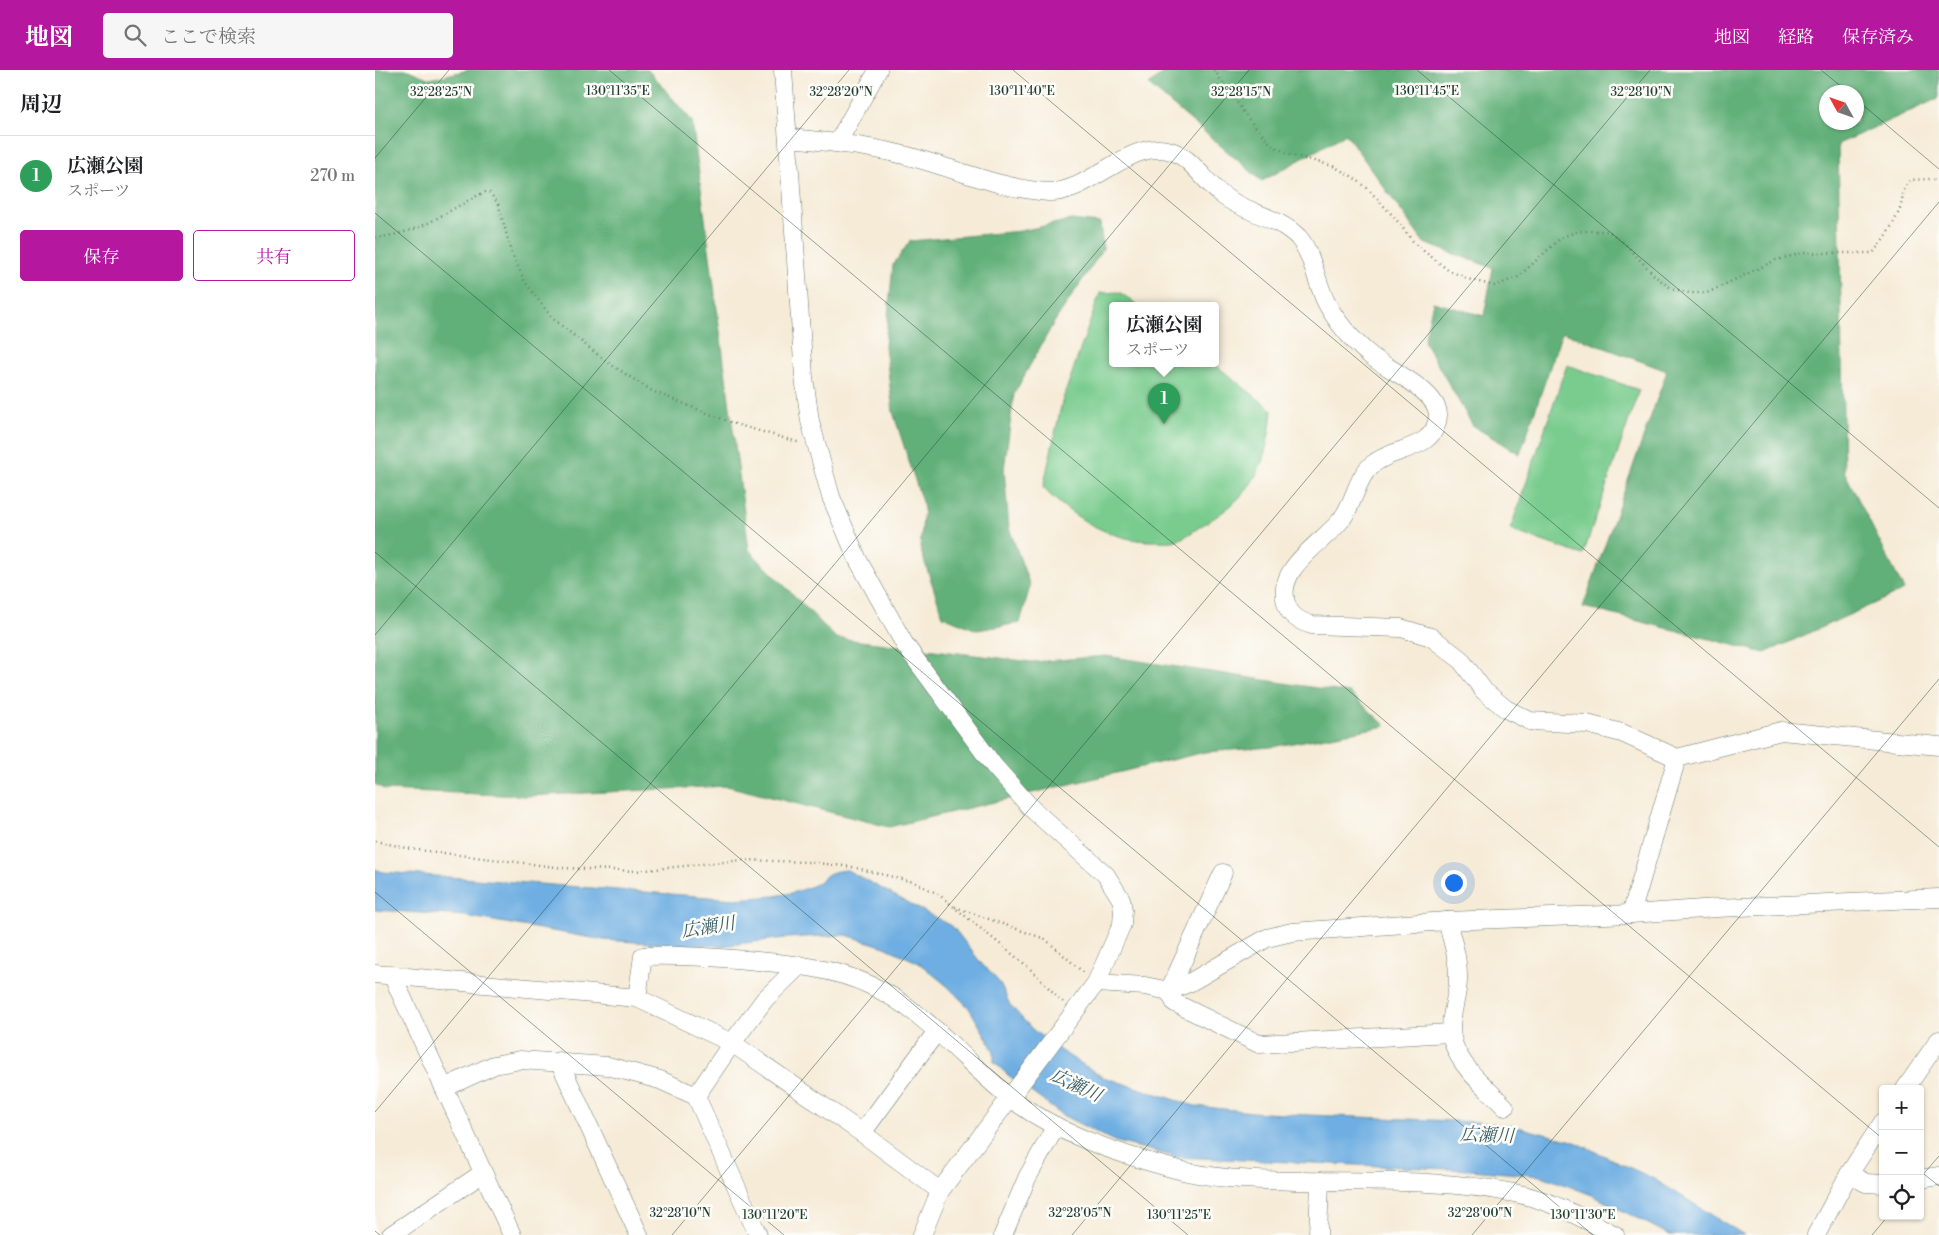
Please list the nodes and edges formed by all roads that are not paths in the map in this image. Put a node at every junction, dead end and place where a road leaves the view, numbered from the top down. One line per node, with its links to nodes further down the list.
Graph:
1 (783, 70): 3 (street)
2 (878, 70): 4 (street)
3 (788, 138): 4 (street); 13 (street)
4 (838, 142): 6 (street)
5 (1939, 746): 6 (street)
6 (1677, 758): 9 (street)
7 (1223, 873): 14 (street)
8 (1939, 898): 9 (street)
9 (1631, 914): 10 (street)
10 (1447, 921): 14 (street); 17 (street)
11 (800, 965): 15 (street); 16 (street); 19 (street)
12 (384, 975): 15 (street); 22 (street)
13 (1096, 983): 14 (street); 23 (street)
14 (1169, 991): 17 (street)
15 (637, 998): 19 (street)
16 (937, 1031): 23 (street); 28 (street)
17 (1450, 1032): 25 (street)
18 (1939, 1040): 21 (street)
19 (731, 1043): 24 (street); 28 (street)
20 (559, 1061): 22 (street); 24 (street); 38 (street)
21 (1908, 1085)
22 (445, 1088): 29 (street)
23 (1011, 1094): 26 (street); 35 (street)
24 (696, 1096): 39 (street)
25 (1505, 1107)
26 (1056, 1126): 33 (street); 41 (street)
27 (1879, 1128): 30 (street)
28 (862, 1133): 35 (street)
29 (483, 1172): 36 (street); 37 (street)
30 (1849, 1174): 34 (street); 44 (street)
31 (1939, 1176): 32 (street)
32 (1924, 1178)
33 (1320, 1181): 42 (street); 43 (street)
34 (1879, 1184)
35 (940, 1191): 40 (street)
36 (391, 1235)
37 (512, 1235)
38 (639, 1235)
39 (758, 1235)
40 (922, 1235)
41 (1003, 1235)
42 (1318, 1235)
43 (1615, 1235)
44 (1816, 1235)

